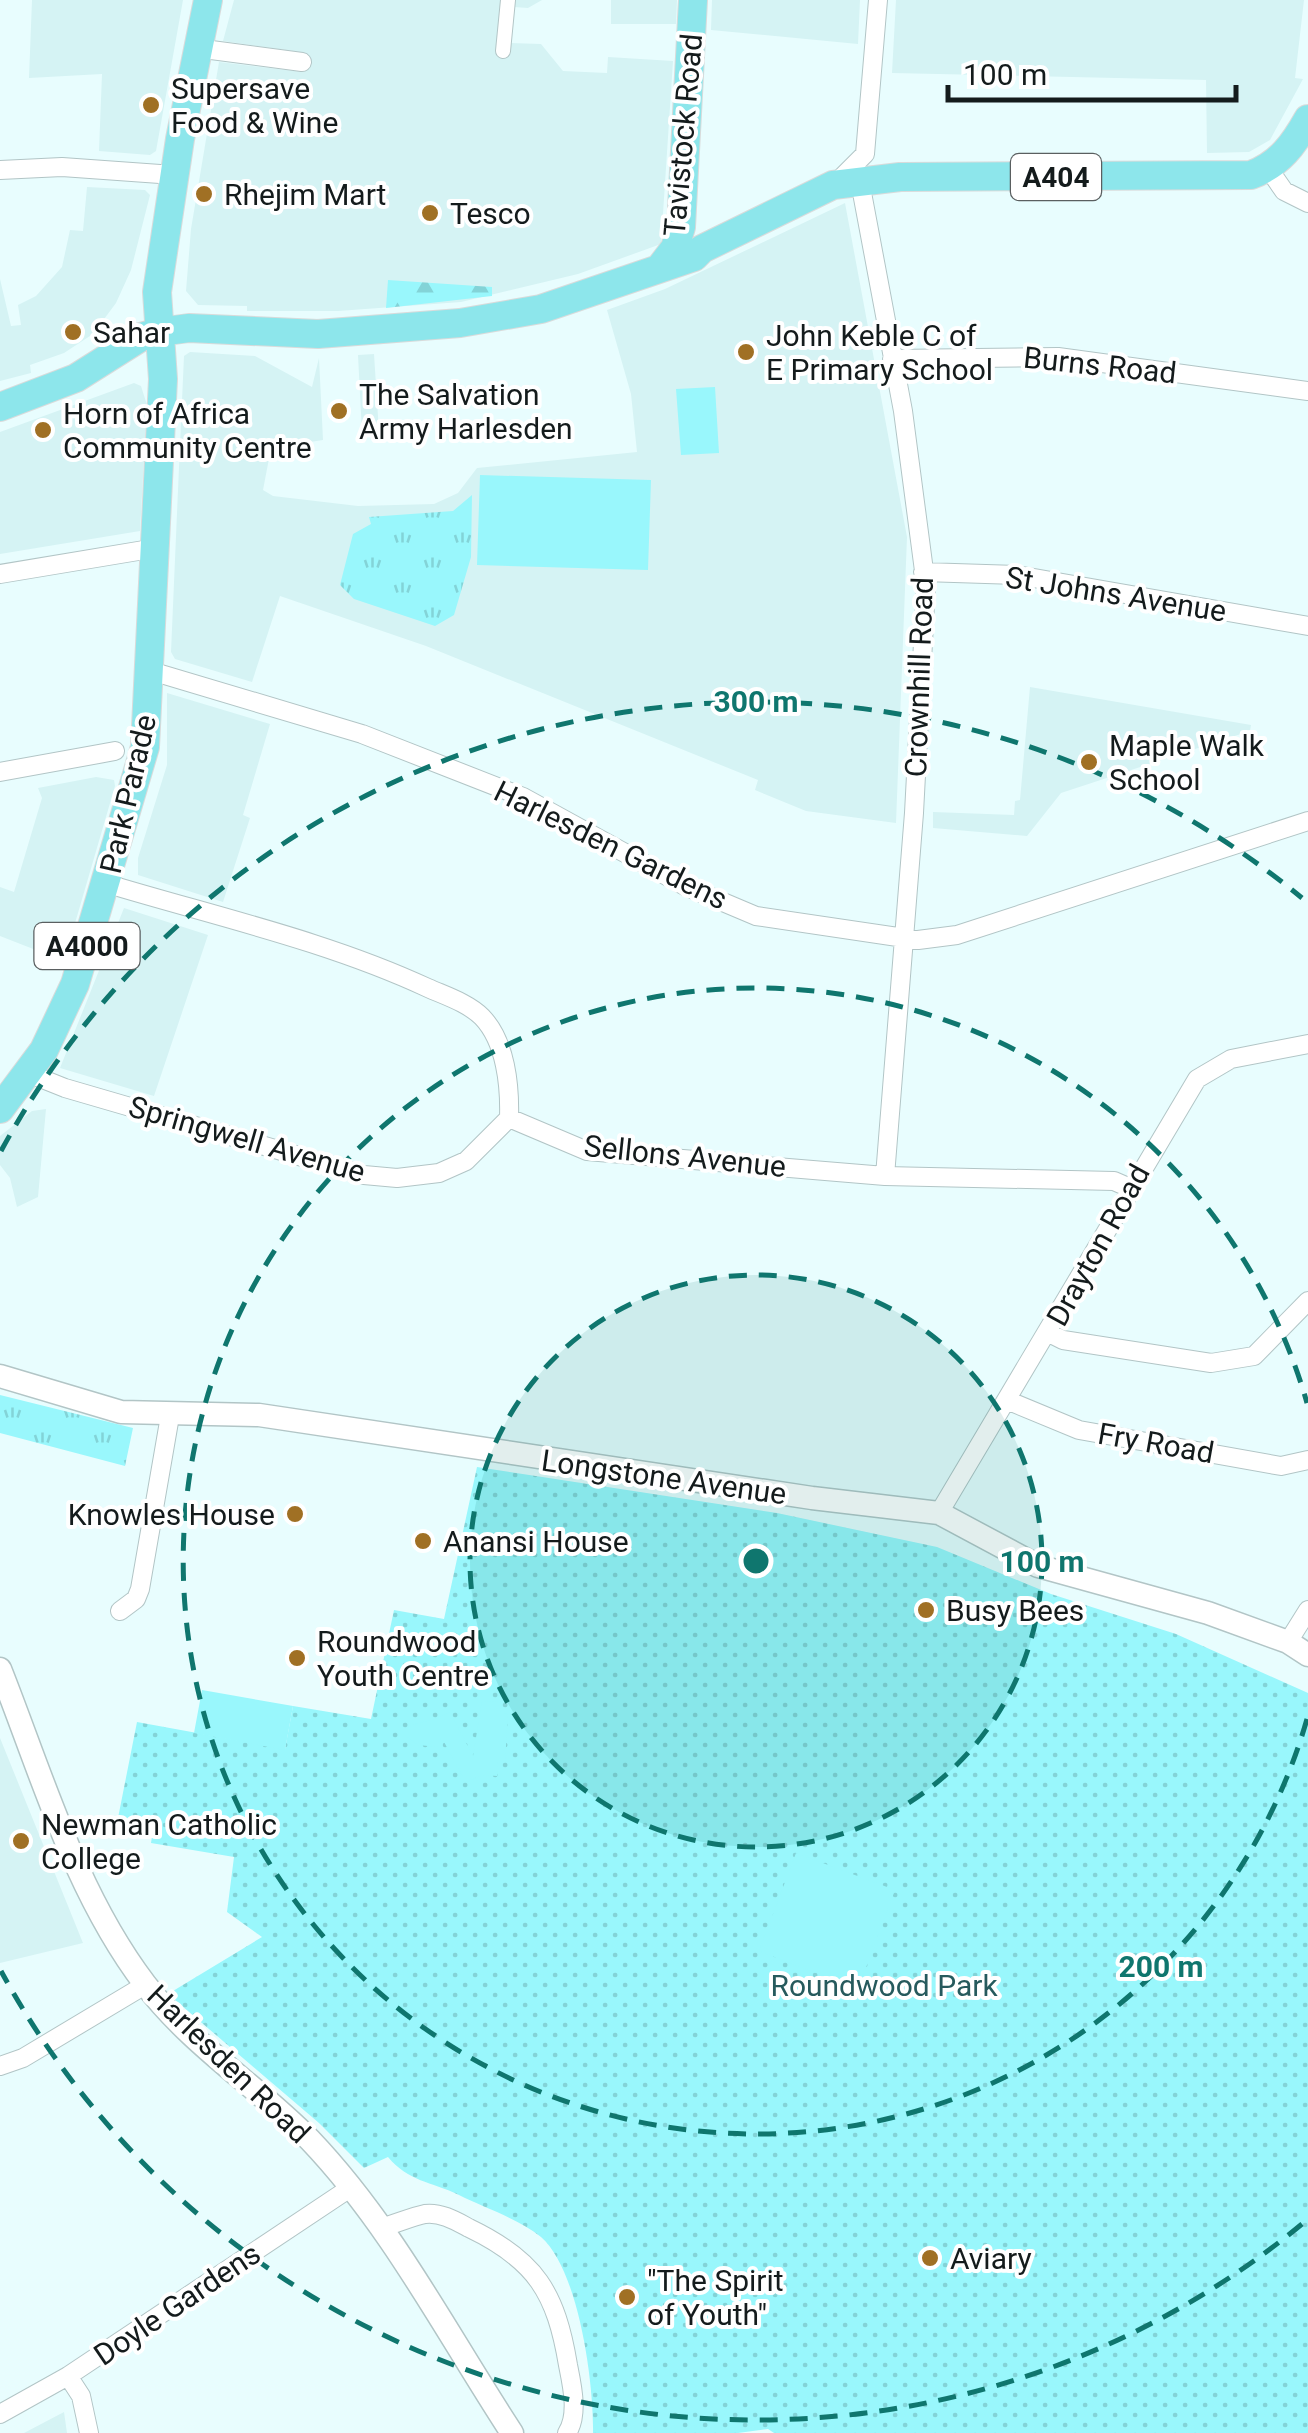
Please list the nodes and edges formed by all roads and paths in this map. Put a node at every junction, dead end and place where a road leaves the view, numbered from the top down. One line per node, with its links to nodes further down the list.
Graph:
1 (208, 0): 5 (main road, Park Parade)
2 (508, 0): 6 (street)
3 (693, 0): 14 (main road, Tavistock Road)
4 (878, 0): 12 (street)
5 (196, 48): 7 (street); 11 (main road, Park Parade)
6 (503, 51)
7 (302, 62)
8 (1308, 118): 9 (main road)
9 (1268, 168): 12 (main road, A404); 13 (street)
10 (0, 170): 11 (street)
11 (174, 174): 17 (main road, Park Parade)
12 (847, 183): 15 (main road, A404); 18 (street, Crownhill Road)
13 (1308, 203)
14 (681, 227): 15 (main road); 16 (main road, Tavistock Road)
15 (702, 249): 16 (main road, A404)
16 (662, 265): 17 (main road, A404)
17 (158, 332): 20 (main road, A404); 21 (main road, Park Parade / A4000)
18 (892, 359): 19 (street, Burns Road); 22 (street, Crownhill Road)
19 (1308, 391)
20 (0, 407)
21 (156, 548): 23 (street); 25 (main road, Park Parade / A4000)
22 (923, 572): 24 (street, St Johns Avenue); 30 (street, Crownhill Road)
23 (0, 574)
24 (1308, 626)
25 (152, 671): 29 (main road, Park Parade / A4000); 30 (street, Harlesden Gardens)
26 (115, 751): 27 (street)
27 (0, 772)
28 (1308, 821): 30 (street, Harlesden Gardens)
29 (108, 884): 32 (main road, Park Parade / A4000); 34 (street)
30 (904, 938): 35 (street, Crownhill Road)
31 (1308, 1044): 36 (street, Drayton Road)
32 (30, 1074): 33 (main road, Park Parade / A4000); 34 (street, Springwell Avenue)
33 (0, 1109)
34 (509, 1118): 35 (street, Sellons Avenue)
35 (885, 1176): 36 (street, Sellons Avenue)
36 (1130, 1188): 38 (street, Drayton Road)
37 (1308, 1301): 38 (street)
38 (1049, 1334): 40 (street, Drayton Road)
39 (0, 1376): 41 (street, Longstone Avenue)
40 (1008, 1400): 42 (street, Fry Road); 43 (street, Drayton Road)
41 (170, 1416): 43 (street, Longstone Avenue); 45 (street)
42 (1308, 1460)
43 (938, 1513): 46 (street, Longstone Avenue)
44 (1308, 1610): 46 (street)
45 (120, 1611)
46 (1298, 1648)
47 (0, 1669): 48 (street, Harlesden Road)
48 (145, 1985): 49 (street); 50 (street, Harlesden Road)
49 (0, 2066)
50 (350, 2188): 51 (street, Harlesden Road); 52 (street, Doyle Gardens)
51 (380, 2228): 55 (street, Harlesden Road); 56 (street)
52 (68, 2376): 53 (street, Doyle Gardens); 54 (street)
53 (0, 2414)
54 (89, 2433)
55 (512, 2433)
56 (567, 2433)

